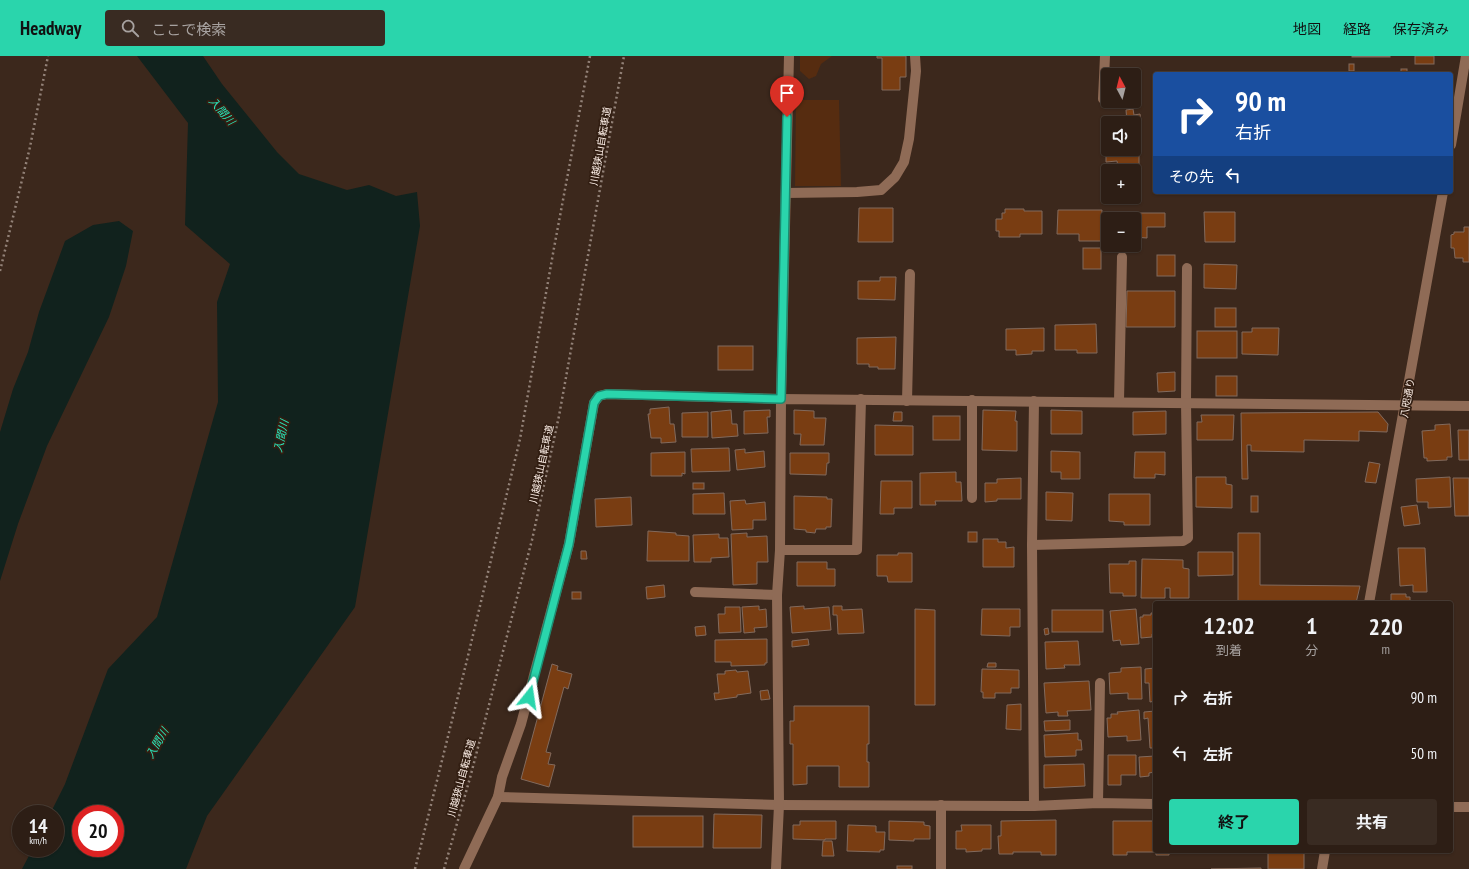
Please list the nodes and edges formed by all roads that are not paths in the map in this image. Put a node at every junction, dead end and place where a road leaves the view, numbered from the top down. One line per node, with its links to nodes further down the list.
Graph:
1 (788, 56): 7 (street)
2 (915, 56): 7 (street)
3 (1105, 56): 5 (street)
4 (1466, 56): 6 (street)
5 (1104, 68)
6 (1453, 133)
7 (786, 193): 12 (street)
8 (1443, 194): 19 (street, 八咫通り)
9 (1122, 258): 17 (street)
10 (1187, 268): 18 (street)
11 (910, 274): 14 (street)
12 (781, 399): 13 (street); 23 (street); 28 (street)
13 (861, 399): 14 (street); 23 (street)
14 (907, 400): 15 (street)
15 (972, 400): 16 (street); 21 (street)
16 (1034, 401): 17 (street); 22 (street)
17 (1119, 402): 18 (street)
18 (1186, 402): 19 (street); 22 (street)
19 (1405, 404): 20 (street); 26 (street, 八咫通り)
20 (1469, 406)
21 (972, 498)
22 (1032, 545): 33 (street)
23 (780, 550): 25 (street)
24 (695, 592): 25 (street)
25 (777, 595): 31 (street)
26 (1369, 601)
27 (1100, 683): 29 (street)
28 (498, 797): 31 (street); 37 (street)
29 (1098, 803): 30 (street); 33 (street)
30 (1153, 804)
31 (779, 805): 32 (street); 38 (street)
32 (941, 805): 33 (street); 39 (street)
33 (1034, 806)
34 (1453, 807): 35 (street)
35 (1469, 807)
36 (1325, 853): 40 (street)
37 (464, 869)
38 (776, 869)
39 (941, 869)
40 (1322, 869)

